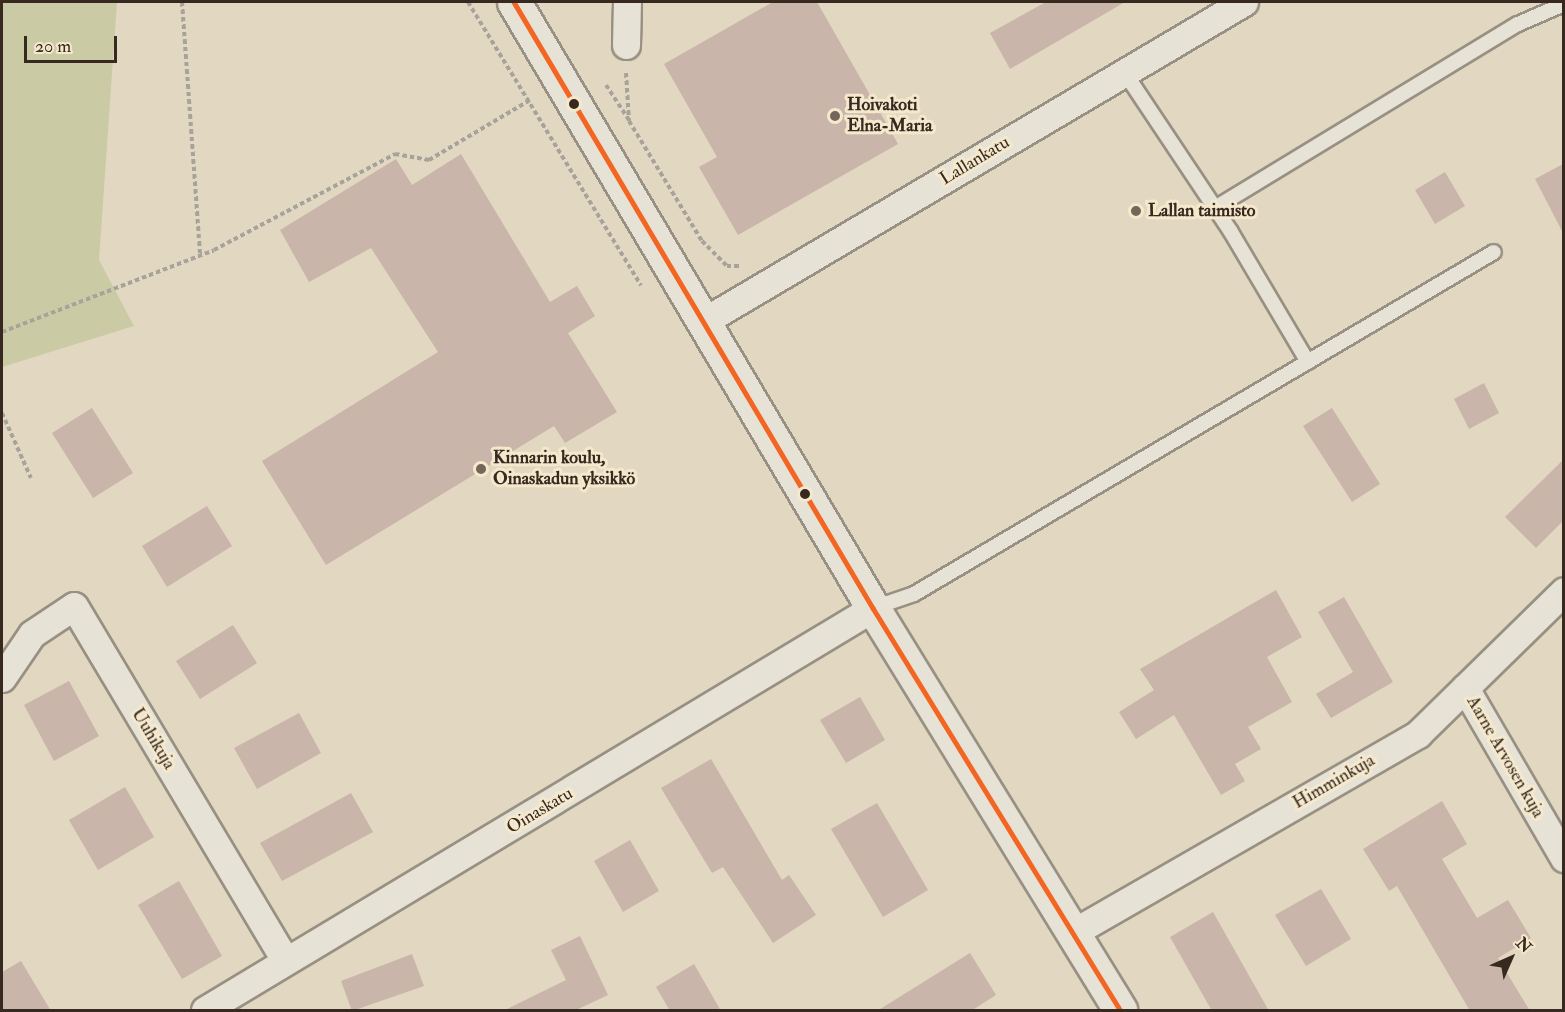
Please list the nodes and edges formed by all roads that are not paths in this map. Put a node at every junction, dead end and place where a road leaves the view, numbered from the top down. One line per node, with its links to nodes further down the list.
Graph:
1 (514, 2): 9 (street)
2 (627, 2): 5 (street)
3 (1244, 2): 6 (street, Lallankatu)
4 (1563, 4): 7 (lane)
5 (626, 45)
6 (1125, 73): 7 (lane); 9 (street, Lallankatu)
7 (1215, 208): 10 (lane)
8 (1494, 252): 10 (lane)
9 (706, 320): 12 (street)
10 (1308, 362): 12 (lane)
11 (1563, 591): 14 (street, Himminkuja)
12 (873, 608): 16 (street); 17 (street, Oinaskatu)
13 (2, 678): 17 (street, Uuhikuja)
14 (1465, 688): 15 (street, Aarne Arvosen kuja); 16 (street, Himminkuja)
15 (1563, 858)
16 (1074, 933): 19 (street)
17 (286, 961): 18 (street, Oinaskatu)
18 (205, 1011)
19 (1120, 1011)

